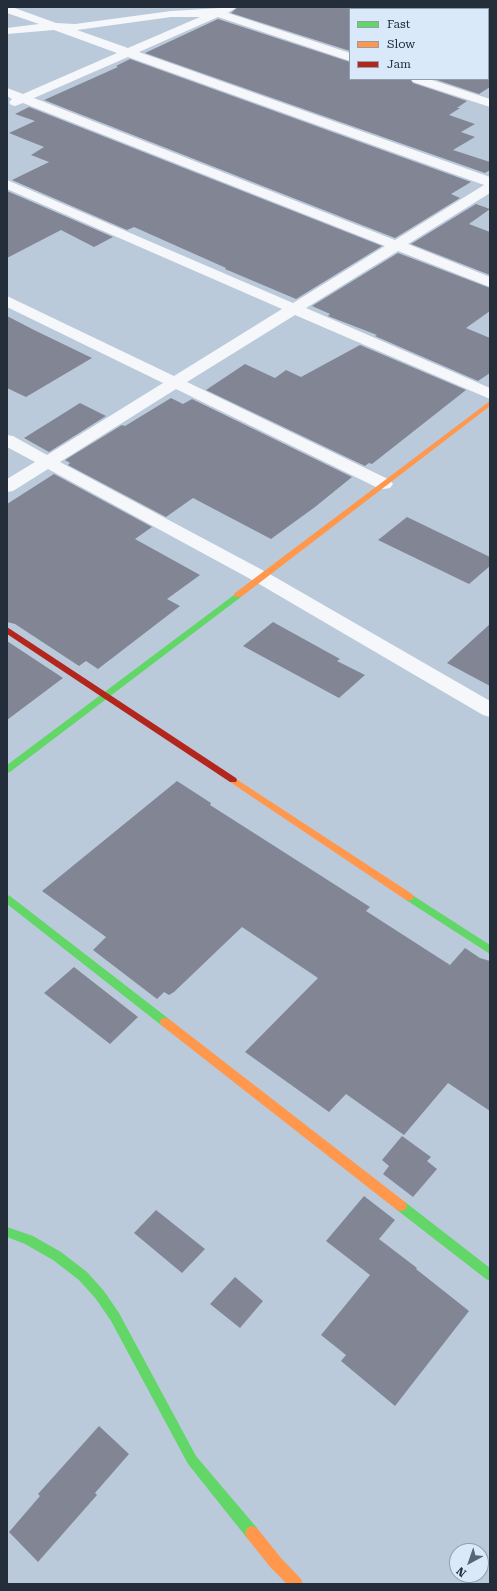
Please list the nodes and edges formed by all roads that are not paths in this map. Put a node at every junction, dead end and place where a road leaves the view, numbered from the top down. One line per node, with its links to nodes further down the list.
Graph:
1 (199, 7): 4 (street)
2 (231, 7): 4 (street)
3 (7, 9): 5 (street)
4 (217, 13): 5 (street); 7 (street); 8 (street)
5 (55, 26): 6 (street); 7 (street)
6 (7, 31)
7 (128, 52): 11 (street); 14 (street)
8 (349, 57)
9 (419, 80): 12 (street)
10 (7, 92): 11 (street)
11 (23, 98): 13 (street); 17 (street)
12 (490, 103)
13 (7, 106)
14 (490, 182)
15 (7, 184): 20 (street)
16 (490, 187): 17 (street)
17 (396, 245): 18 (street); 20 (street)
18 (490, 282)
19 (7, 301): 21 (street)
20 (294, 309): 21 (street); 22 (street)
21 (175, 383): 25 (street); 26 (street)
22 (490, 394)
23 (490, 403): 26 (street)
24 (7, 440): 25 (street)
25 (48, 462): 27 (street); 28 (street)
26 (384, 484): 28 (street)
27 (7, 487)
28 (261, 577): 30 (street); 31 (street)
29 (7, 630): 30 (street)
30 (105, 695): 32 (street); 34 (street)
31 (490, 710)
32 (7, 770)
33 (7, 900): 36 (street)
34 (490, 950)
35 (7, 1232): 37 (street)
36 (490, 1276)
37 (296, 1584)

